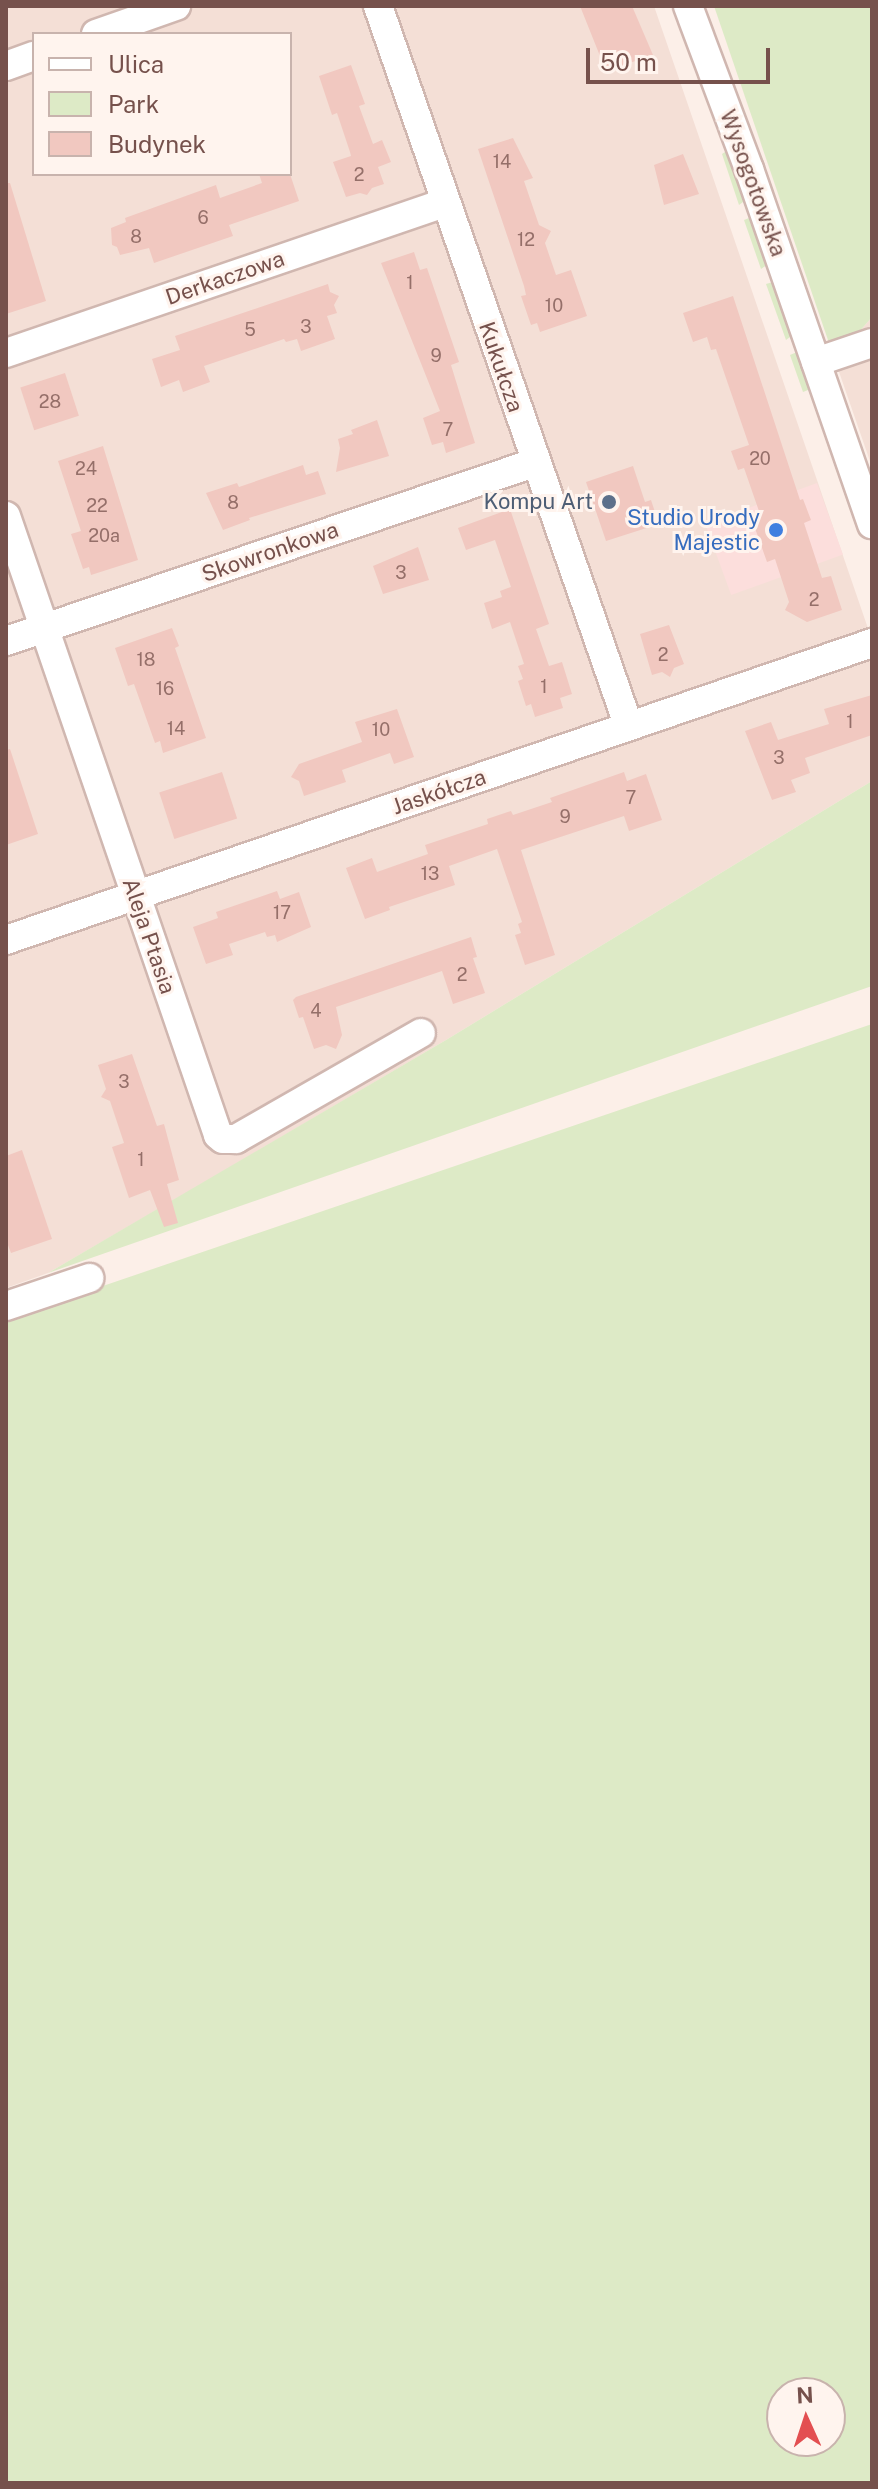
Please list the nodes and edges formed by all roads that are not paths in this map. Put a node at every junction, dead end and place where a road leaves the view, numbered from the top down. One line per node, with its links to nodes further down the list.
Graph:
1 (176, 6): 4 (street)
2 (378, 6): 7 (street, Kukułcza)
3 (688, 6): 10 (street, Wysogotowska)
4 (102, 32)
5 (32, 57): 6 (street)
6 (6, 66)
7 (445, 203): 9 (street, Derkaczowa); 11 (street, Kukułcza)
8 (872, 343): 10 (street)
9 (6, 353)
10 (816, 362): 13 (street, Wysogotowska)
11 (534, 463): 14 (street, Skowronkowa); 17 (street, Kukułcza)
12 (6, 516): 14 (street, Aleja Ptasia)
13 (872, 524)
14 (43, 628): 15 (street, Skowronkowa); 18 (street, Aleja Ptasia)
15 (6, 641)
16 (872, 643): 17 (street, Jaskółcza)
17 (629, 727): 18 (street, Jaskółcza)
18 (136, 896): 19 (street, Jaskółcza); 20 (street, Aleja Ptasia)
19 (6, 940)
20 (421, 1033)
21 (89, 1278): 22 (street)
22 (6, 1306)

